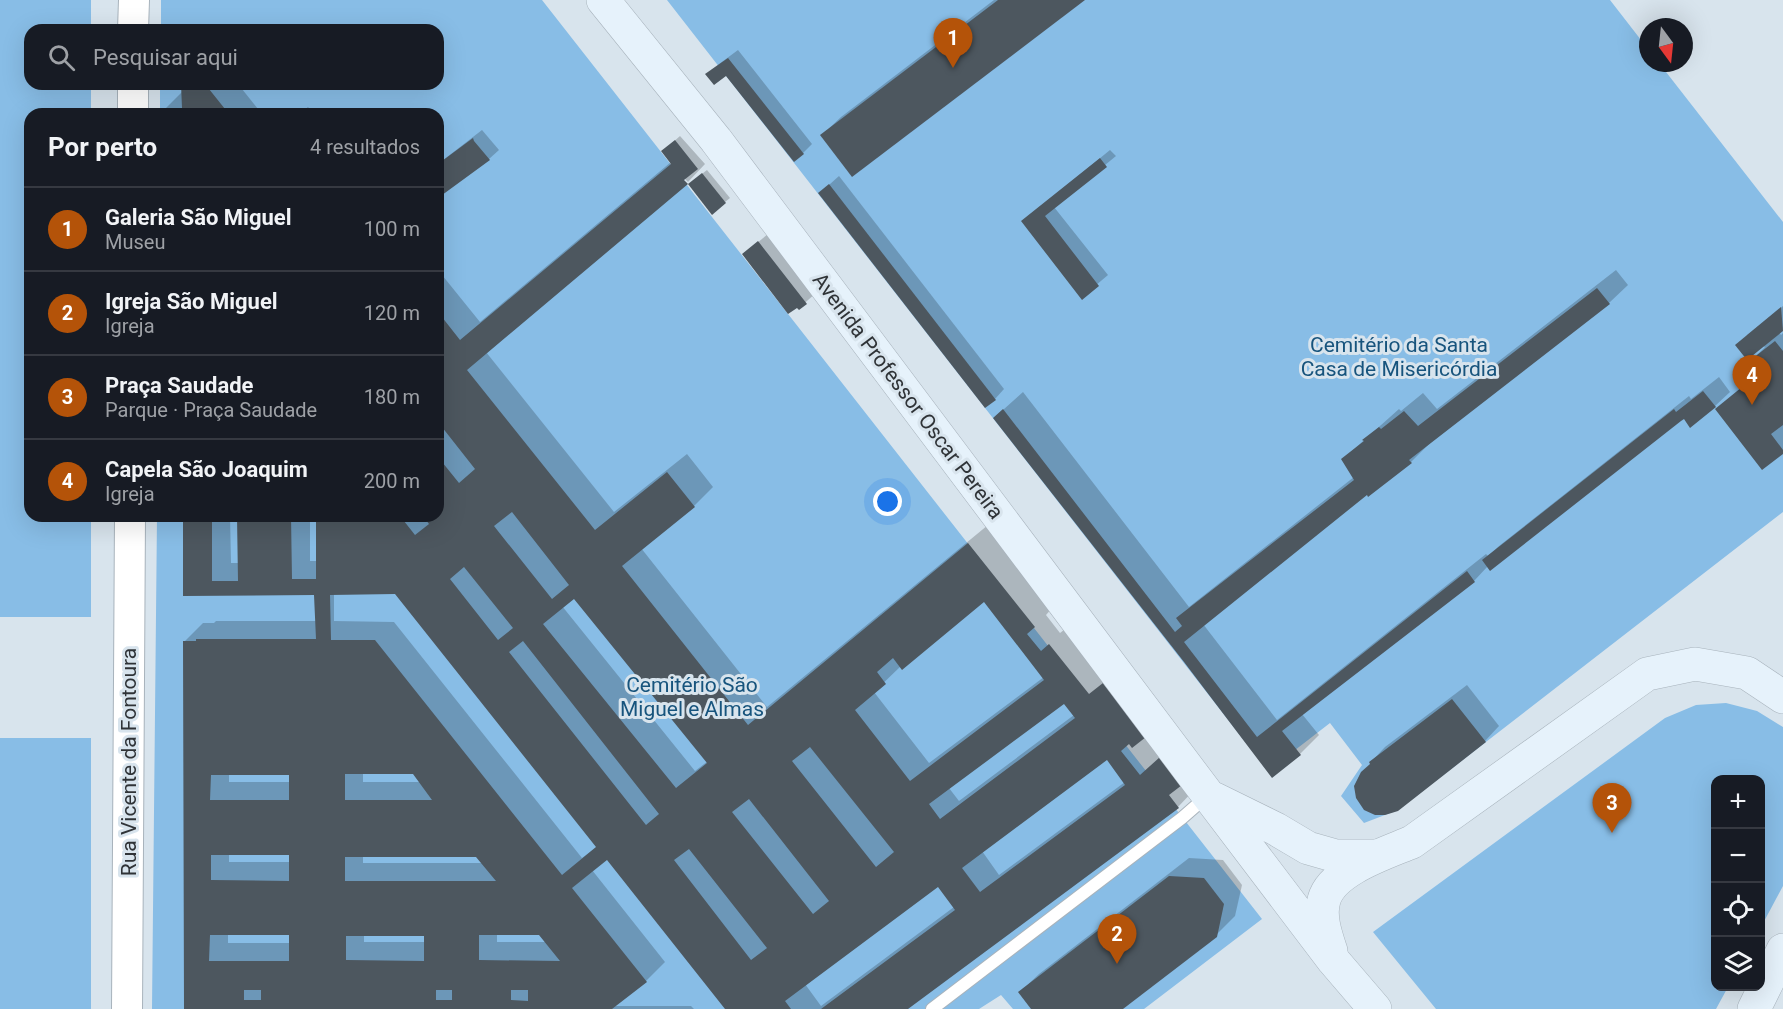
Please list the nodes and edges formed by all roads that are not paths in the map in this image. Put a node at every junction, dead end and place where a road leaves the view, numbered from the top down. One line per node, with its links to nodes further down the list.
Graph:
1 (134, 0): 3 (street)
2 (603, 0): 8 (main road, Avenida Professor Oscar Pereira)
3 (133, 24)
4 (133, 90): 5 (street)
5 (133, 108)
6 (130, 522): 12 (street, Rua Vicente da Fontoura)
7 (1783, 698): 9 (main road)
8 (1208, 795): 9 (main road, Avenida Professor Oscar Pereira); 11 (main road, Avenida Professor Oscar Pereira); 13 (lane)
9 (1379, 856): 11 (main road)
10 (1783, 950): 15 (main road)
11 (1333, 960): 14 (main road, Avenida Professor Oscar Pereira)
12 (127, 1009)
13 (932, 1009)
14 (1375, 1009)
15 (1754, 1009)

